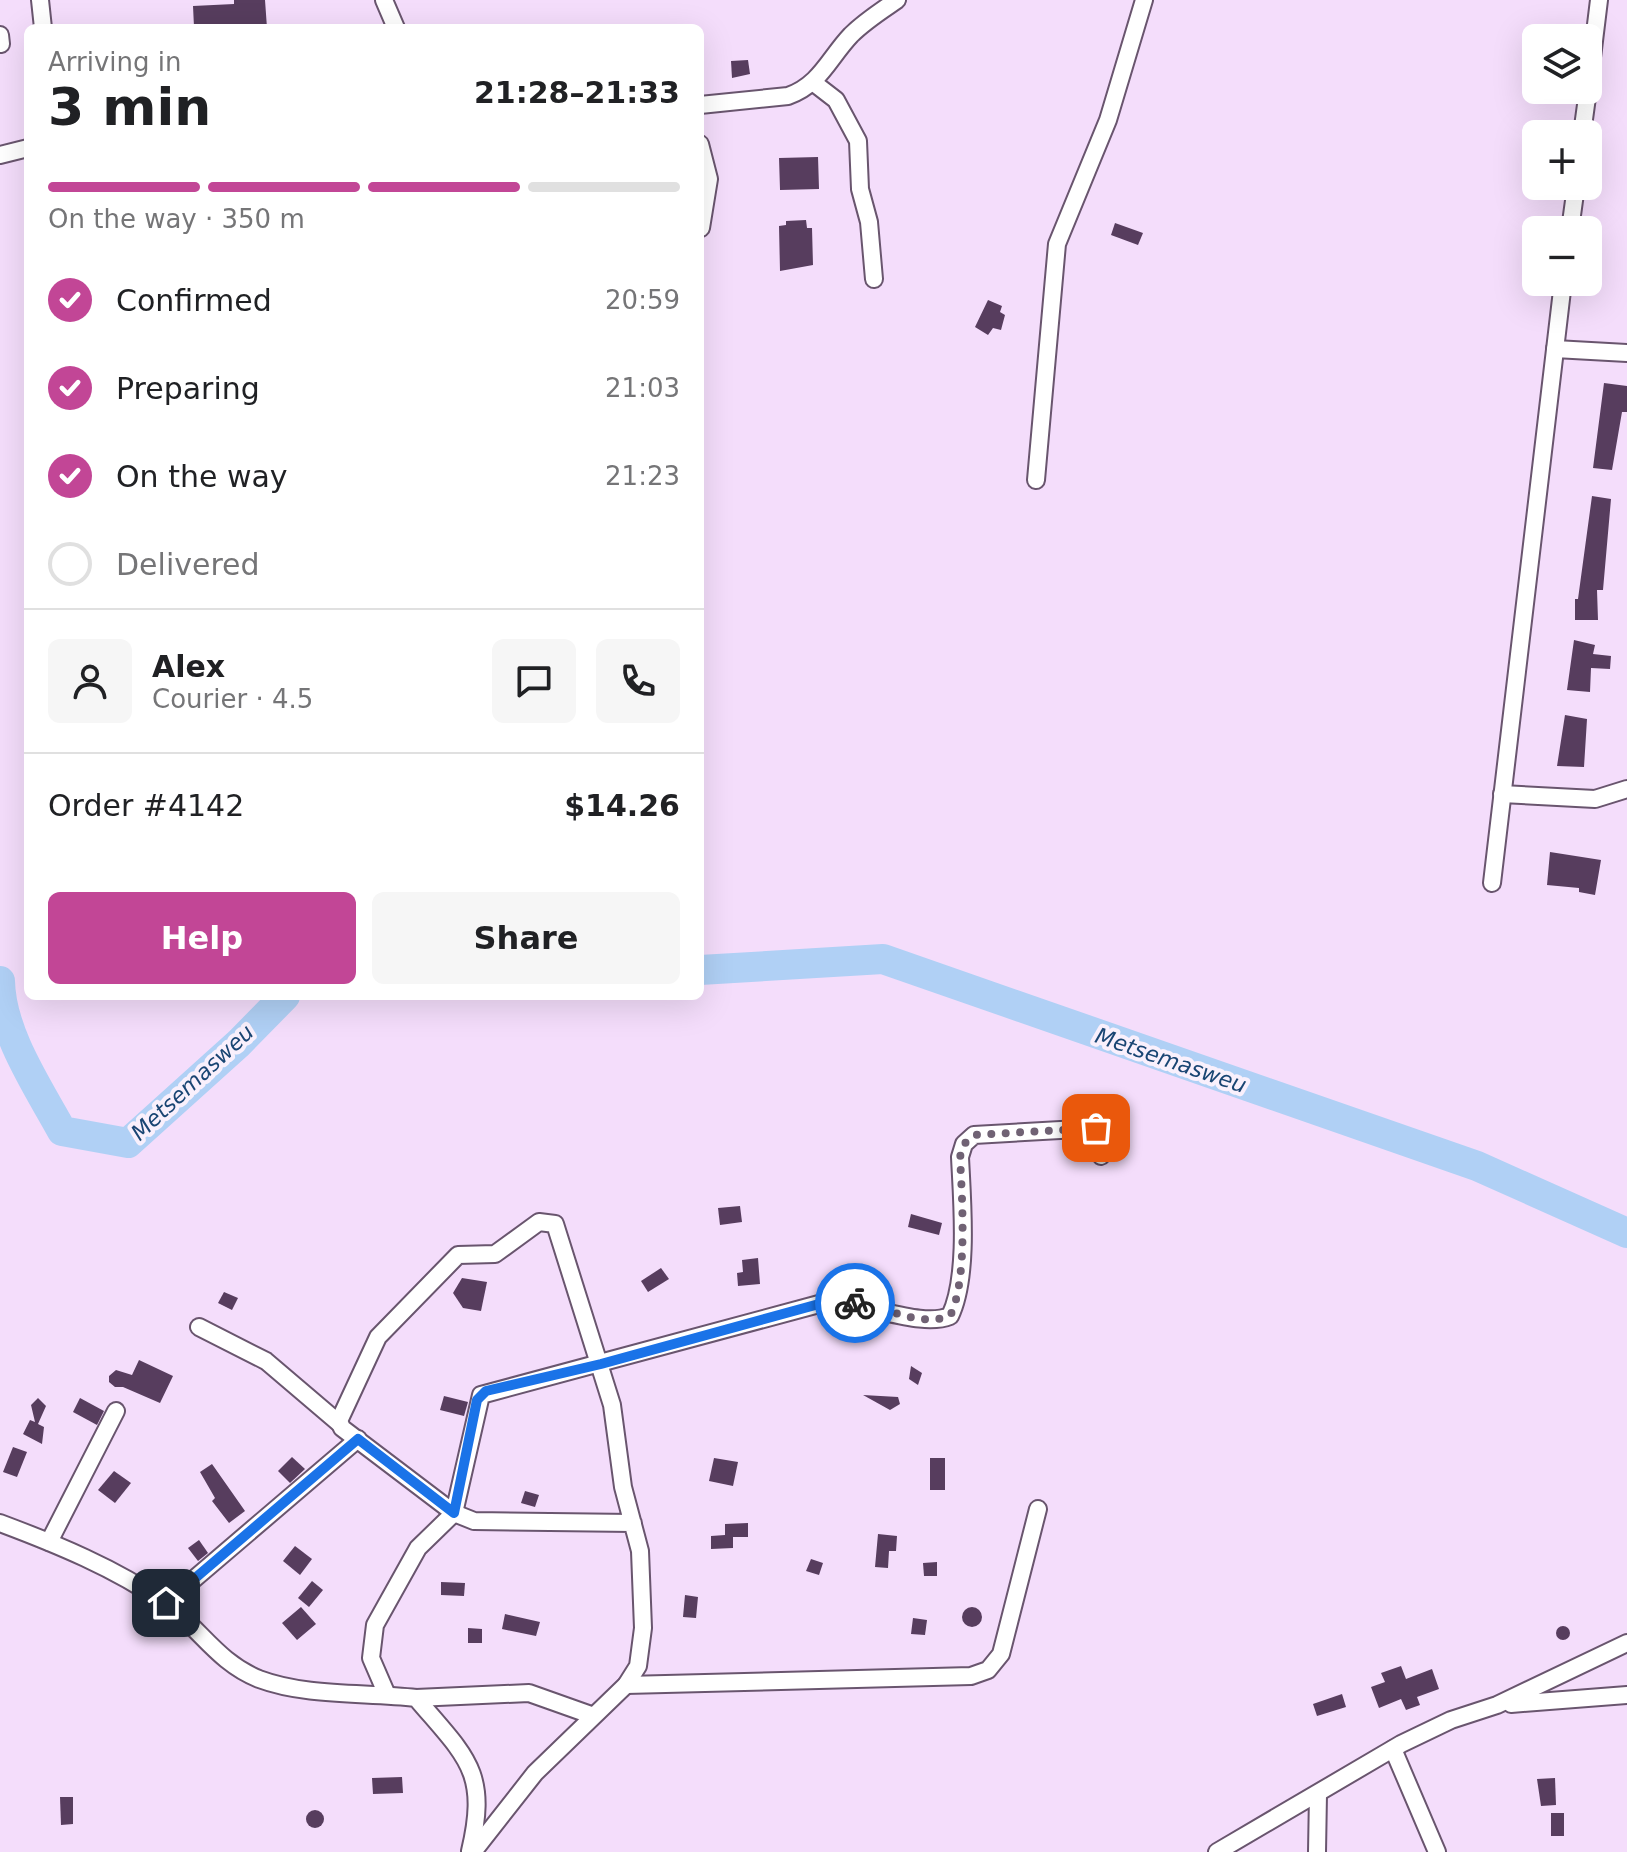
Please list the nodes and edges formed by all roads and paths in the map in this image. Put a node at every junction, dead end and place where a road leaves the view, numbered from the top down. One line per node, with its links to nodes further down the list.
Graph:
1 (40, 0): 6 (street)
2 (384, 0): 7 (street)
3 (897, 0): 11 (street)
4 (1144, 0): 21 (street)
5 (1599, 0): 8 (street)
6 (43, 24)
7 (394, 24)
8 (1596, 24)
9 (0, 35): 10 (street)
10 (1, 44)
11 (814, 83): 12 (street); 17 (street)
12 (704, 105)
13 (24, 149): 14 (street)
14 (0, 155)
15 (704, 160): 16 (street)
16 (704, 210)
17 (874, 279)
18 (1561, 296): 19 (street)
19 (1555, 349): 20 (street); 23 (street)
20 (1627, 353)
21 (1036, 480)
22 (1627, 789): 23 (street)
23 (1502, 794): 24 (street)
24 (1492, 883)
25 (1101, 1156): 27 (street)
26 (199, 1327): 29 (street)
27 (601, 1364): 29 (street); 32 (street); 34 (street)
28 (116, 1411): 35 (street)
29 (340, 1424): 30 (street)
30 (358, 1439): 32 (street); 36 (street)
31 (1038, 1509): 38 (street)
32 (454, 1513): 34 (street); 39 (street)
33 (0, 1523): 35 (street)
34 (633, 1523): 38 (street)
35 (49, 1542): 36 (street)
36 (166, 1603): 39 (street)
37 (1627, 1643): 42 (street)
38 (626, 1685): 43 (street)
39 (387, 1695): 41 (street)
40 (1627, 1695): 42 (street)
41 (416, 1698): 43 (street); 46 (street)
42 (1497, 1705): 44 (street)
43 (591, 1715): 46 (street)
44 (1393, 1749): 45 (street); 49 (street)
45 (1318, 1794): 47 (street); 48 (street)
46 (471, 1852)
47 (1217, 1852)
48 (1317, 1852)
49 (1437, 1852)

